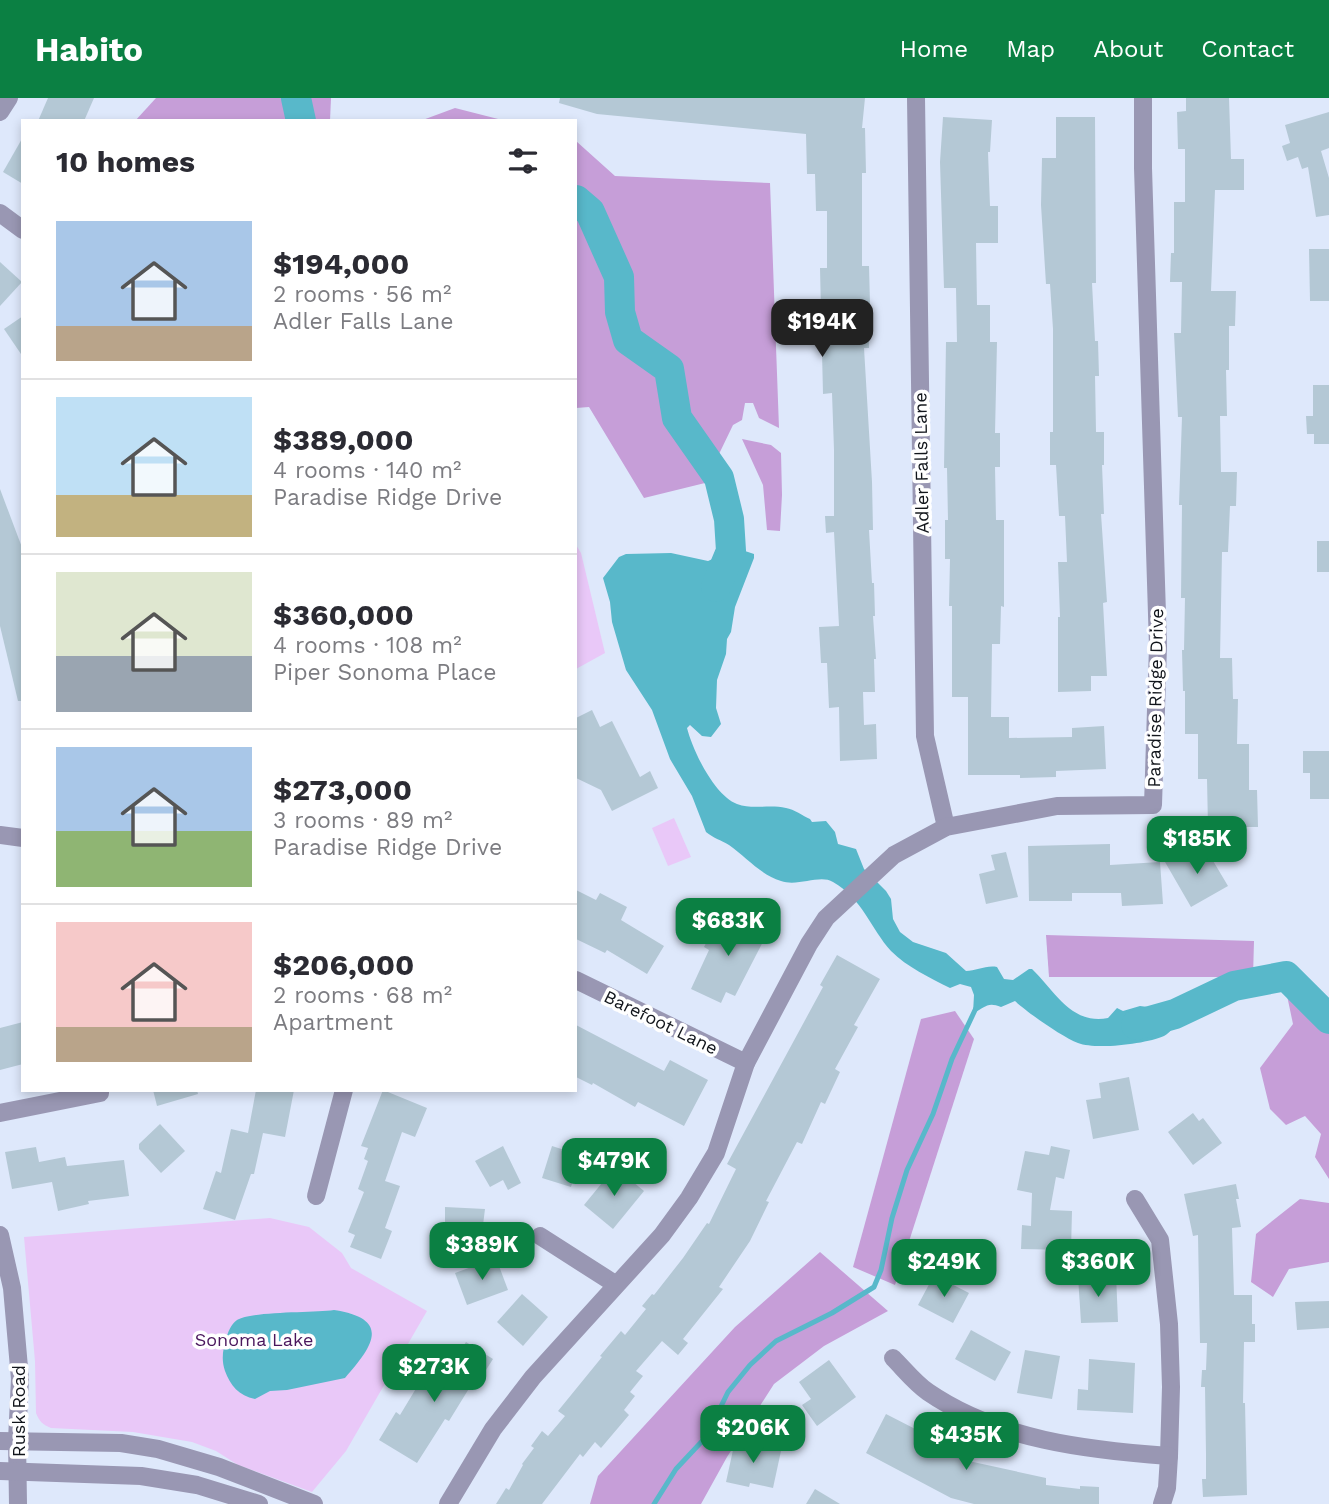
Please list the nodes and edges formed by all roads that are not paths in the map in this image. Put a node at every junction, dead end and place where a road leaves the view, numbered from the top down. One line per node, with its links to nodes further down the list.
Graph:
1 (9, 98): 4 (street)
2 (916, 98): 7 (street, Adler Falls Lane)
3 (1143, 98): 7 (street, Paradise Ridge Drive)
4 (0, 112)
5 (0, 213): 6 (street)
6 (21, 229)
7 (946, 827): 11 (street, Paradise Ridge Drive)
8 (0, 835): 9 (street)
9 (21, 838)
10 (577, 980): 11 (street, Barefoot Lane)
11 (746, 1063): 19 (street, Paradise Ridge Drive)
12 (343, 1092): 15 (street)
13 (100, 1093): 14 (street)
14 (0, 1113)
15 (316, 1196)
16 (1135, 1199): 22 (street)
17 (0, 1235): 21 (street, Rusk Road)
18 (540, 1236): 19 (street)
19 (615, 1284): 27 (street, Paradise Ridge Drive)
20 (893, 1358): 22 (street)
21 (8, 1440): 23 (street, Rusk Road); 26 (street)
22 (1169, 1455): 28 (street)
23 (9, 1470): 24 (street, Rusk Road); 25 (street)
24 (18, 1504)
25 (259, 1504)
26 (314, 1504)
27 (448, 1504)
28 (1162, 1504)

